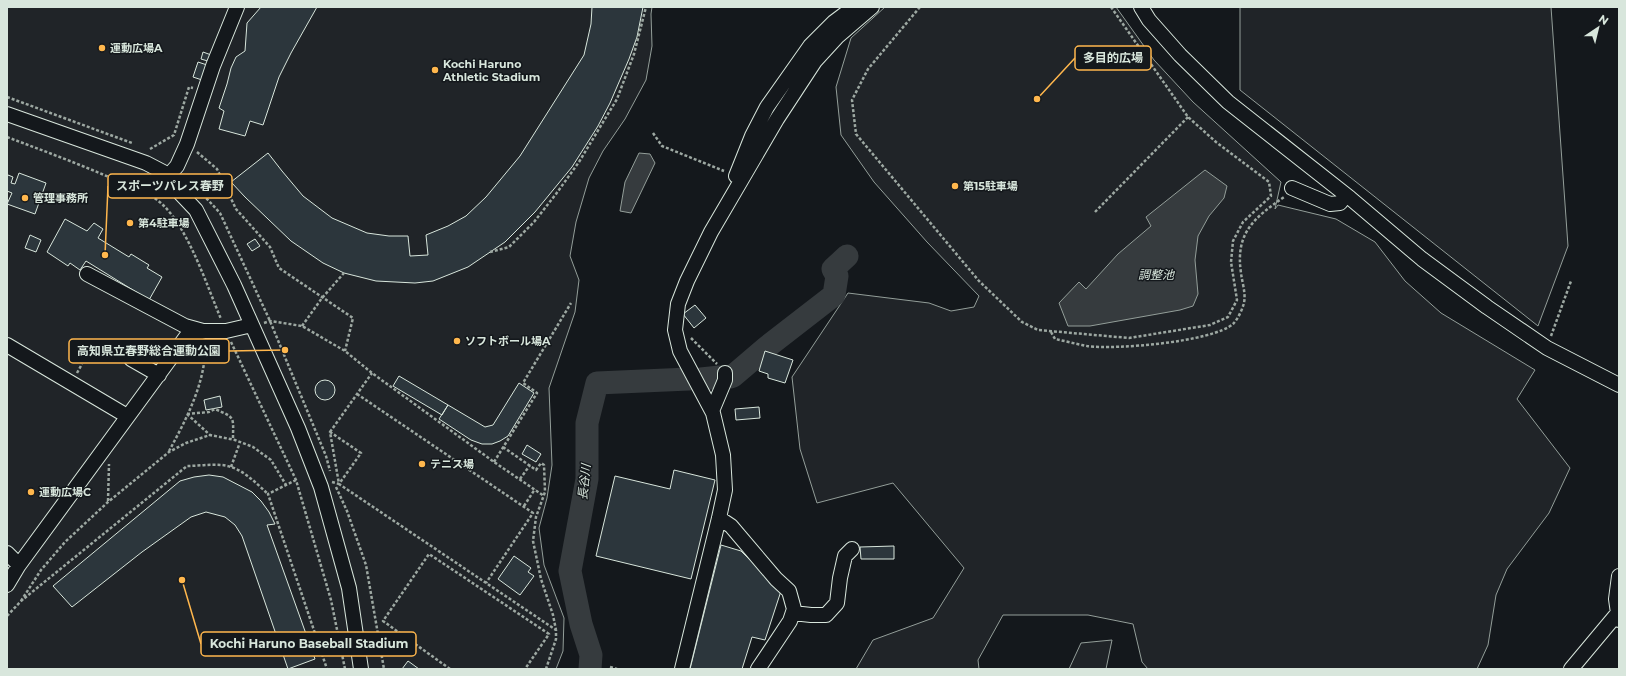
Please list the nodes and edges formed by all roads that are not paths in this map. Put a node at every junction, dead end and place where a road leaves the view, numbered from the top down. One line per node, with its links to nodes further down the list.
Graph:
1 (237, 7): 6 (street)
2 (854, 7): 9 (street)
3 (872, 7): 9 (street)
4 (1141, 7): 8 (street)
5 (7, 114): 6 (street)
6 (169, 174): 11 (street)
7 (1292, 188): 8 (street)
8 (1346, 195): 17 (street)
9 (715, 226): 18 (street)
10 (87, 274): 12 (street)
11 (252, 325): 12 (street); 28 (street)
12 (204, 331): 16 (street)
13 (7, 345): 19 (street)
14 (131, 359): 16 (street)
15 (725, 373): 18 (street)
16 (159, 375): 19 (street)
17 (1619, 385)
18 (712, 411): 20 (street)
19 (127, 416): 23 (street)
20 (719, 518): 26 (street); 29 (street)
21 (852, 549): 26 (street)
22 (7, 553): 23 (street)
23 (13, 561): 25 (street)
24 (1619, 576): 27 (street)
25 (7, 585)
26 (793, 613): 30 (street)
27 (1618, 617): 31 (street)
28 (361, 669)
29 (682, 669)
30 (758, 669)
31 (1571, 669)

